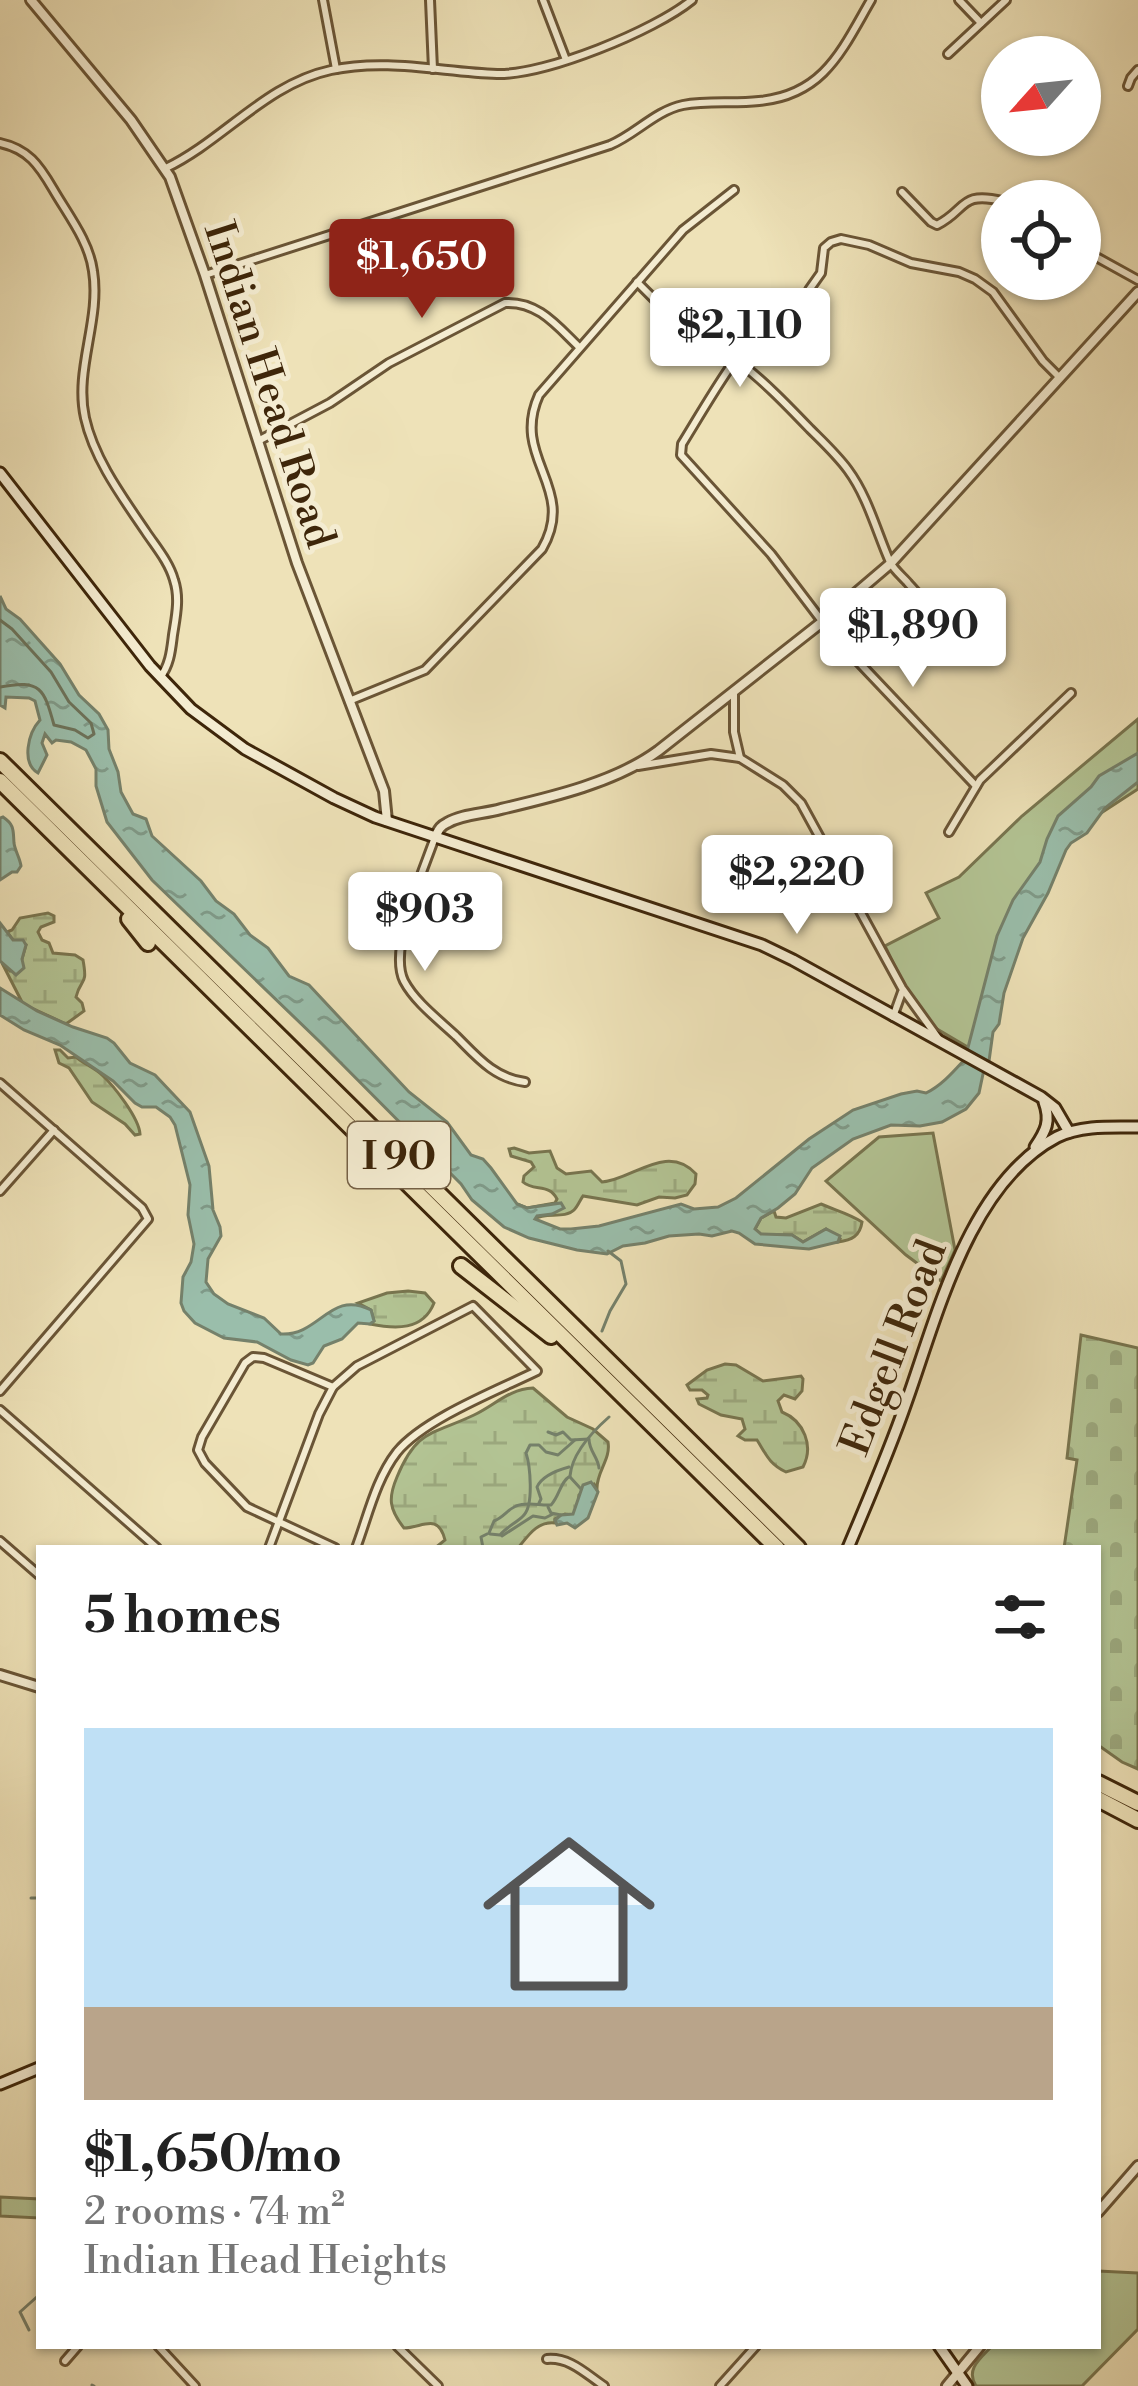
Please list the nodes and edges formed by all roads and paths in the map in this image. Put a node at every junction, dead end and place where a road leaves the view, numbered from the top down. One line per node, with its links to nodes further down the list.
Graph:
1 (31, 0): 17 (street, Indian Head Road)
2 (323, 0): 12 (street)
3 (430, 0): 13 (street)
4 (543, 0): 11 (street)
5 (692, 0): 11 (street)
6 (871, 0): 22 (street)
7 (959, 0): 9 (street)
8 (1006, 0): 9 (street)
9 (981, 23): 10 (street)
10 (948, 54)
11 (566, 60): 13 (street)
12 (336, 69): 13 (street); 17 (street)
13 (433, 69)
14 (1138, 70): 15 (street)
15 (1128, 86)
16 (0, 143): 37 (street)
17 (166, 168): 22 (street, Indian Head Road)
18 (734, 190): 24 (street)
19 (902, 192): 20 (street)
20 (981, 197)
21 (1101, 260): 23 (street)
22 (205, 275): 32 (street, Indian Head Road)
23 (1138, 280)
24 (637, 282): 27 (street); 29 (street)
25 (809, 290): 31 (street)
26 (1138, 292): 31 (street)
27 (666, 311)
28 (770, 317): 30 (street)
29 (579, 347): 32 (street); 40 (street)
30 (735, 359): 34 (street); 36 (street)
31 (1060, 377): 34 (street)
32 (258, 441): 40 (street, Indian Head Road)
33 (0, 473): 37 (main road)
34 (890, 563): 35 (street); 36 (street)
35 (978, 604)
36 (822, 622): 38 (street); 45 (street)
37 (160, 678): 46 (main road)
38 (734, 691): 41 (street); 43 (street)
39 (1072, 692): 45 (street)
40 (349, 701): 46 (street, Indian Head Road)
41 (740, 758): 43 (street); 51 (street)
42 (0, 761): 76 (highway, I 90)
43 (638, 766): 48 (street)
44 (0, 782): 49 (highway, I 90)
45 (976, 786): 47 (street)
46 (387, 821): 48 (main road)
47 (949, 832)
48 (435, 837): 53 (main road); 56 (street)
49 (97, 877): 50 (highway); 68 (highway, I 90)
50 (148, 943)
51 (902, 988): 52 (street); 53 (street)
52 (912, 1003): 54 (street); 55 (street)
53 (893, 1017): 54 (main road)
54 (905, 1023): 55 (main road)
55 (945, 1045): 58 (main road)
56 (525, 1082)
57 (0, 1084): 60 (street)
58 (1041, 1097): 61 (main road); 62 (main road)
59 (1138, 1127): 61 (main road, Edgell Road)
60 (54, 1130): 63 (street); 66 (street)
61 (1069, 1132): 62 (main road, Edgell Road)
62 (1028, 1158): 77 (main road, Edgell Road)
63 (0, 1191)
64 (461, 1266): 68 (highway)
65 (333, 1387): 69 (street); 69 (street); 74 (street)
66 (0, 1390)
67 (0, 1410): 71 (street)
68 (641, 1414): 75 (highway, I 90)
69 (279, 1524): 72 (street); 73 (street)
70 (0, 1541): 78 (street)
71 (152, 1545)
72 (270, 1545)
73 (328, 1545)
74 (357, 1545)
75 (774, 1545)
76 (795, 1545)
77 (849, 1545)
78 (36, 1572)
79 (0, 1676): 80 (street)
80 (36, 1686)
81 (1101, 1784): 83 (highway)
82 (1101, 1801): 84 (highway)
83 (1138, 1803)
84 (1138, 1820)
85 (36, 2069): 86 (main road)
86 (0, 2084)
87 (1138, 2166): 88 (street)
88 (1101, 2209)
89 (75, 2349): 96 (street)
90 (161, 2349): 98 (street)
91 (400, 2349): 99 (street)
92 (753, 2349): 101 (street)
93 (941, 2349): 97 (main road)
94 (978, 2349): 97 (street)
95 (547, 2359): 100 (street)
96 (65, 2361)
97 (957, 2374): 102 (street); 103 (main road)
98 (195, 2386)
99 (438, 2386)
100 (604, 2386)
101 (719, 2386)
102 (947, 2386)
103 (967, 2386)

